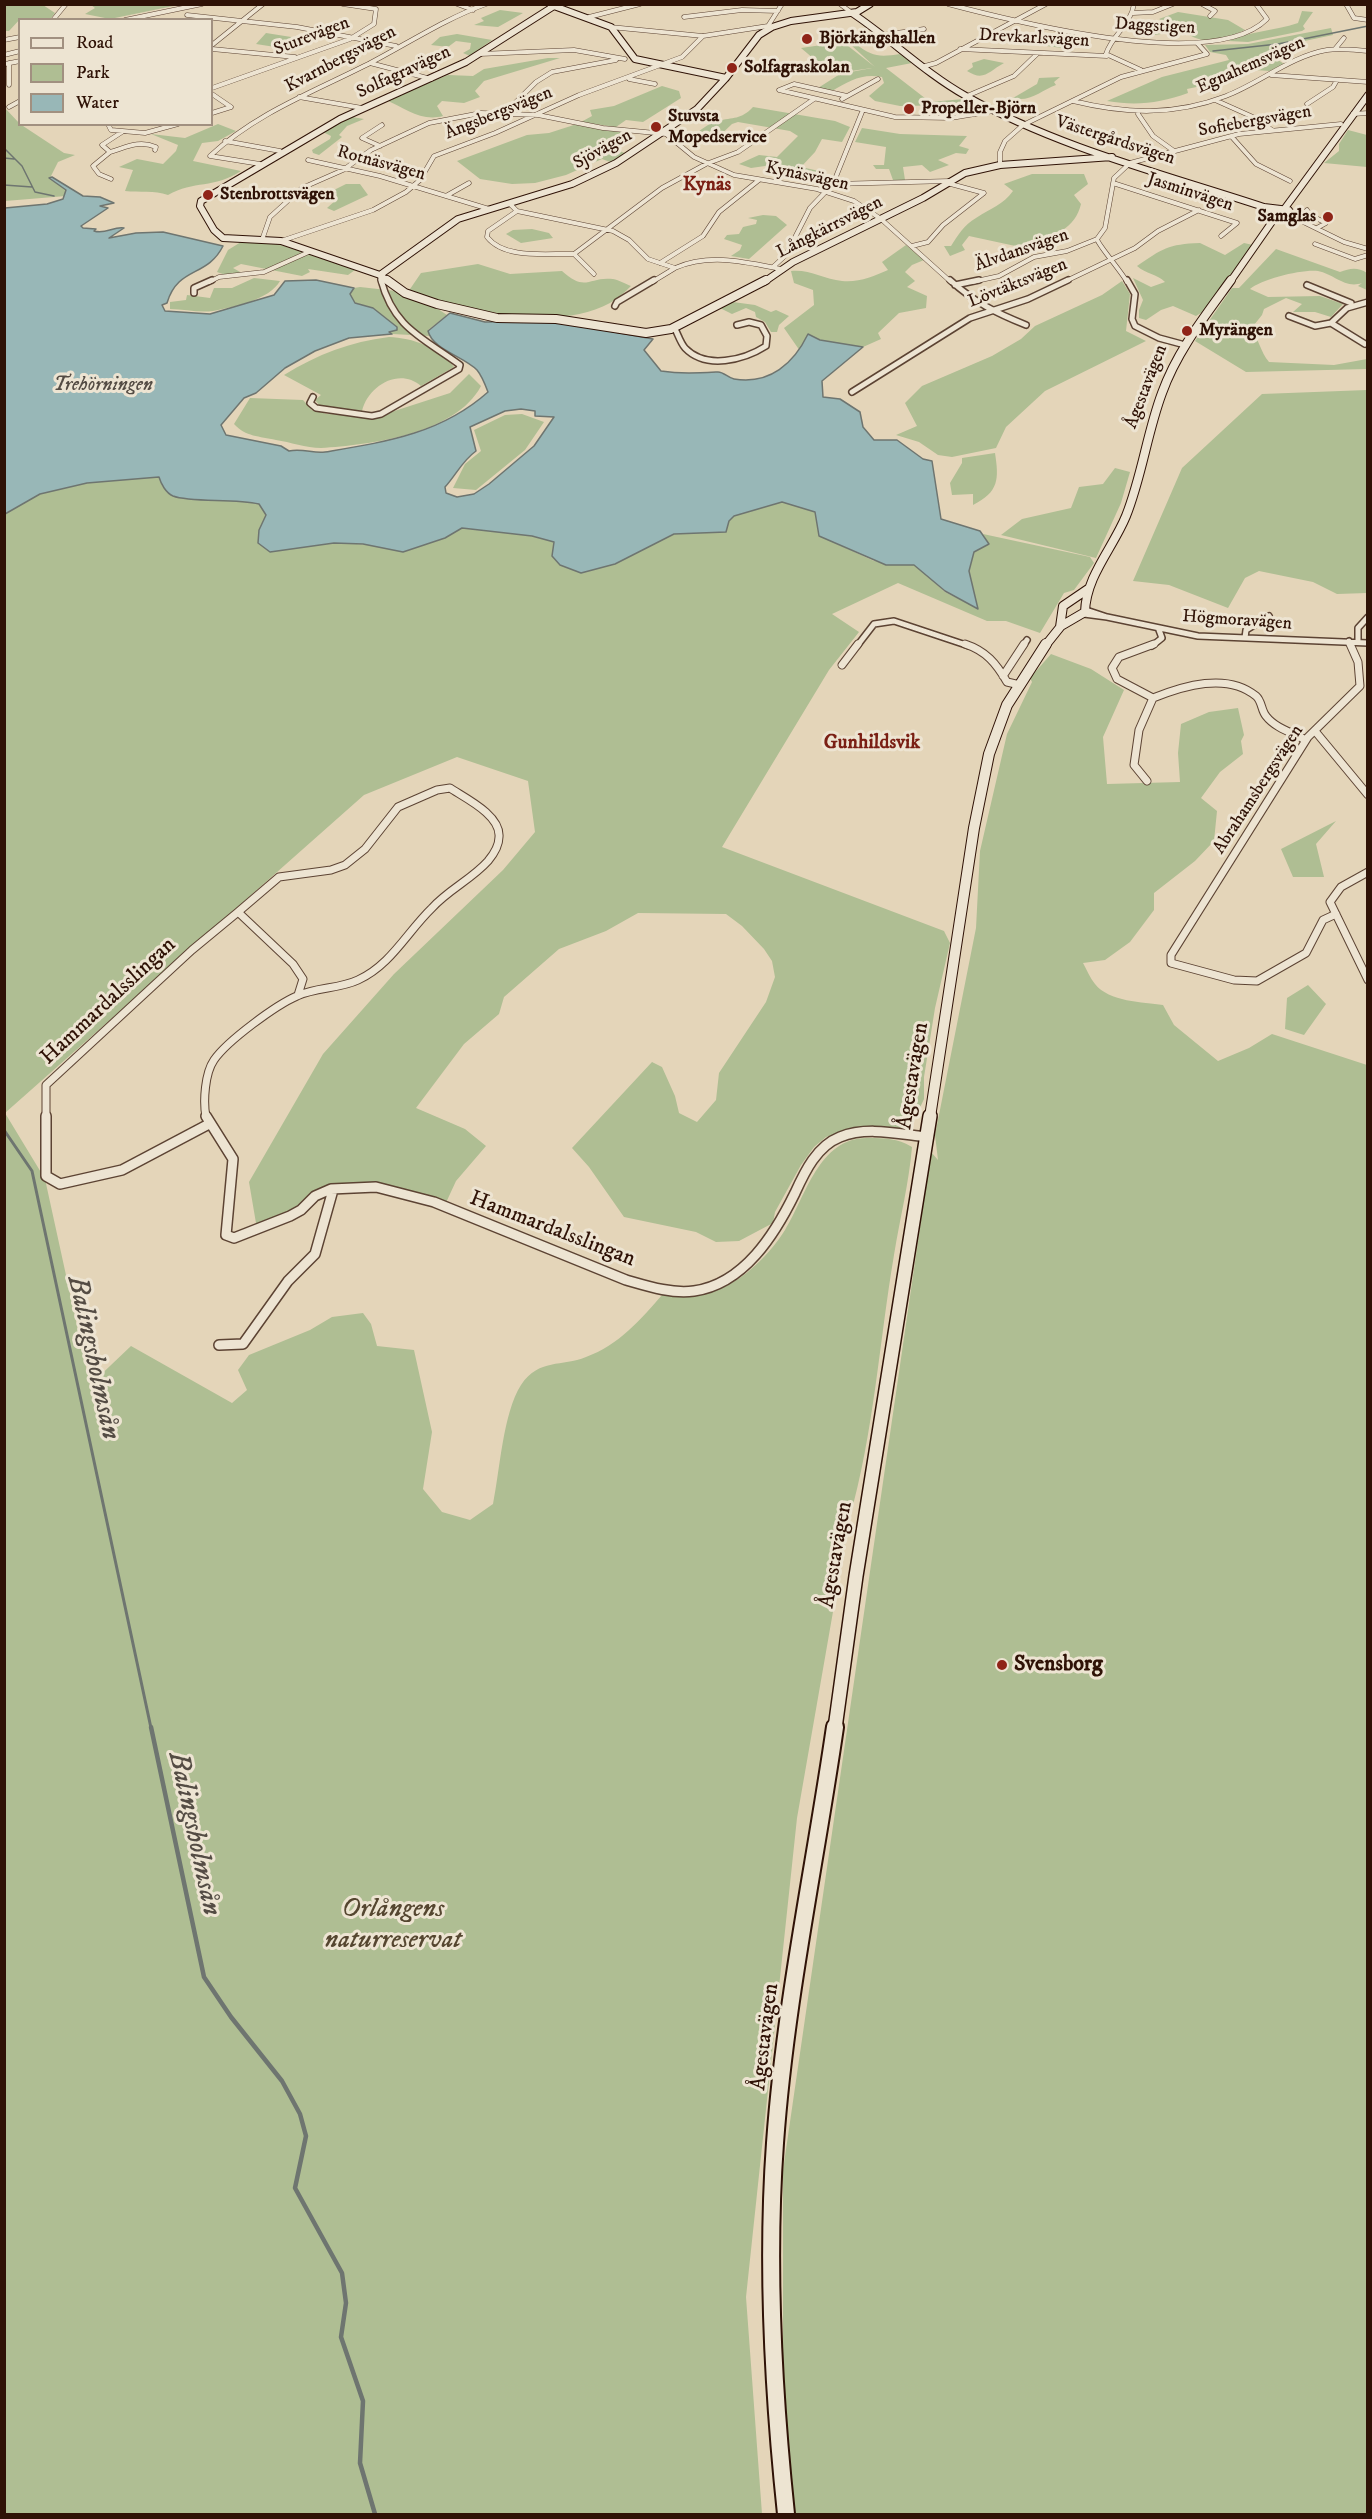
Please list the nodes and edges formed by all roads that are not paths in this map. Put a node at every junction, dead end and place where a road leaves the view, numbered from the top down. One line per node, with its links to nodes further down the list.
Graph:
1 (66, 4): 30 (street)
2 (202, 4): 20 (street)
3 (263, 4): 34 (street)
4 (343, 4): 41 (street, Sturevägen)
5 (457, 4): 22 (street)
6 (486, 4): 22 (street, Kvarnbergsvägen)
7 (640, 4): 28 (street)
8 (782, 4): 23 (street)
9 (840, 4): 24 (street, Västergårdsvägen)
10 (870, 4): 24 (street, Sjövägen)
11 (948, 4): 21 (street, Daggstigen)
12 (963, 4): 21 (street)
13 (1046, 4): 35 (street)
14 (1134, 4): 25 (street)
15 (1173, 4): 25 (street)
16 (1202, 4): 27 (street)
17 (1256, 4): 43 (street, Daggstigen)
18 (1346, 4): 33 (street)
19 (554, 5): 28 (street); 50 (street, Solfagravägen)
20 (190, 7): 26 (street); 31 (street)
21 (956, 7): 35 (street, Daggstigen)
22 (473, 10): 45 (street, Kvarnbergsvägen)
23 (778, 11): 29 (street); 39 (street)
24 (849, 11): 38 (street, Västergårdsvägen); 63 (street, Sjövägen)
25 (1133, 13): 42 (street)
26 (187, 15): 32 (street); 34 (street)
27 (1210, 16)
28 (589, 17): 36 (street)
29 (684, 17)
30 (55, 18)
31 (135, 18)
32 (181, 18)
33 (1368, 20)
34 (242, 21): 41 (street); 44 (street)
35 (1014, 22): 42 (street, Daggstigen); 47 (street)
36 (610, 27): 39 (street); 55 (street)
37 (924, 29): 38 (street)
38 (883, 35): 59 (street, Västergårdsvägen)
39 (703, 36): 58 (street, Ängsbergsvägen)
40 (1344, 38): 48 (street, Egnahemsvägen)
41 (350, 39): 45 (street); 53 (street, Sturevägen)
42 (1113, 39): 43 (street, Daggstigen); 52 (street)
43 (1197, 43): 60 (street)
44 (213, 44)
45 (396, 46): 57 (street, Kvarnbergsvägen)
46 (213, 49): 53 (street)
47 (960, 49): 51 (street, Drevkarlsvägen); 59 (street)
48 (1335, 49): 49 (street, Egnahemsvägen); 61 (street, Egnahemsvägen)
49 (1368, 51)
50 (480, 54): 54 (street); 64 (street, Solfagravägen)
51 (1037, 54): 52 (street, Drevkarlsvägen); 74 (street)
52 (1107, 56): 60 (street)
53 (298, 57): 70 (street, Sturevägen)
54 (625, 59): 55 (street); 85 (street)
55 (634, 59): 58 (street)
56 (7, 63): 69 (street)
57 (370, 63): 64 (street); 75 (street, Kvarnbergsvägen)
58 (661, 66): 62 (street, Ängsbergsvägen); 63 (street)
59 (925, 66): 74 (street, Västergårdsvägen)
60 (1141, 70): 77 (street)
61 (1270, 75): 66 (street); 78 (street, Egnahemsvägen)
62 (627, 78): 68 (street); 91 (street, Ängsbergsvägen)
63 (726, 78): 99 (street, Sjövägen)
64 (431, 79): 83 (street, Solfagravägen)
65 (878, 79): 73 (street)
66 (1337, 80): 67 (street); 80 (street)
67 (1368, 82)
68 (655, 84)
69 (9, 85)
70 (213, 88)
71 (213, 95): 87 (street)
72 (1368, 95): 90 (street)
73 (846, 96): 76 (street); 81 (street)
74 (967, 96): 84 (street, Västergårdsvägen)
75 (299, 97): 83 (street); 101 (street, Kvarnbergsvägen)
76 (814, 99): 81 (street); 111 (street)
77 (1073, 100): 89 (street, Egnahemsvägen); 94 (street)
78 (1215, 100): 89 (street, Egnahemsvägen); 97 (street)
79 (18, 102): 82 (street)
80 (1307, 104)
81 (835, 105): 86 (street)
82 (9, 107)
83 (362, 108): 104 (street, Solfagravägen)
84 (993, 111): 86 (street); 94 (street, Västergårdsvägen)
85 (506, 112): 91 (street); 102 (street)
86 (862, 112): 120 (street)
87 (213, 113)
88 (1368, 113): 90 (street)
89 (1138, 114): 105 (street)
90 (1353, 114): 130 (street)
91 (538, 115): 99 (street); 121 (street, Ängsbergsvägen)
92 (1341, 124): 97 (street, Sofiebergsvägen)
93 (382, 125): 102 (street)
94 (1023, 125): 107 (street, Västergårdsvägen); 112 (street)
95 (109, 126): 98 (street)
96 (172, 126): 98 (street)
97 (1272, 130): 100 (street, Sofiebergsvägen)
98 (122, 132): 106 (street)
99 (660, 133): 111 (street, Kynäsvägen); 124 (street, Sjövägen)
100 (1231, 136): 105 (street, Sofiebergsvägen); 116 (street)
101 (224, 141): 104 (street); 110 (street)
102 (380, 146): 113 (street)
103 (155, 150): 106 (street)
104 (280, 151): 110 (street, Solfagravägen)
105 (1174, 151): 109 (street, Sofiebergsvägen)
106 (110, 152): 114 (street)
107 (1112, 156): 109 (street, Västergårdsvägen); 112 (street, Långkärrsvägen)
108 (308, 160): 113 (street, Rotnäsvägen)
109 (1130, 163): 119 (street); 125 (street, Västergårdsvägen)
110 (260, 164): 137 (street, Solfagravägen)
111 (706, 164): 115 (street, Kynäsvägen); 134 (street)
112 (1000, 165): 117 (street, Långkärrsvägen)
113 (346, 168): 121 (street, Rotnäsvägen); 137 (street)
114 (111, 179)
115 (759, 180): 122 (street, Kynäsvägen); 146 (street)
116 (1290, 181)
117 (949, 182): 120 (street); 132 (street, Långkärrsvägen); 140 (street)
118 (469, 183): 123 (street, Rotnäsvägen)
119 (1113, 183): 127 (street, Jasminvägen); 136 (street)
120 (833, 184): 122 (street)
121 (413, 186): 123 (street, Rotnäsvägen); 138 (street, Ängsbergsvägen)
122 (825, 191): 132 (street, Kynäsvägen); 148 (street)
123 (446, 196): 126 (street, Rotnäsvägen)
124 (509, 203): 126 (street, Sjövägen); 129 (street)
125 (1270, 208): 130 (street); 131 (street)
126 (489, 209): 150 (street, Sjövägen)
127 (1199, 210): 135 (street, Jasminvägen); 145 (street, Lövtäktsvägen)
128 (1307, 210): 133 (street)
129 (517, 211): 134 (street); 143 (street)
130 (1287, 211): 131 (street); 133 (street)
131 (1276, 216): 165 (street, Ågestavägen)
132 (881, 219): 140 (street, Kynäsvägen); 148 (street, Långkärrsvägen)
133 (1317, 228): 141 (street)
134 (608, 229): 143 (street); 146 (street)
135 (1221, 236)
136 (1097, 239): 145 (street); 152 (street, Älvdansvägen)
137 (262, 240): 138 (street, Solfagravägen)
138 (281, 241): 142 (street, Solfagravägen)
139 (1315, 244): 144 (street)
140 (912, 246): 152 (street, Kynäsvägen)
141 (1368, 249)
142 (311, 251): 150 (street, Solfagravägen); 154 (street)
143 (574, 254): 149 (street)
144 (1368, 255)
145 (1111, 258): 158 (street, Lövtäktsvägen); 165 (street)
146 (660, 263): 147 (street)
147 (675, 268): 148 (street); 157 (street)
148 (777, 268): 163 (street, Långkärrsvägen)
149 (594, 274)
150 (380, 275): 151 (street, Solfagravägen); 167 (street)
151 (390, 282): 163 (street, Långkärrsvägen)
152 (955, 285): 158 (street, Kynäsvägen)
153 (1307, 285): 156 (street)
154 (194, 292)
155 (1368, 302): 156 (street)
156 (1351, 303): 160 (street)
157 (615, 306)
158 (990, 311): 162 (street, Kynäsvägen); 166 (street, Lövtäktsvägen)
159 (1289, 316): 160 (street)
160 (1331, 323): 164 (street)
161 (737, 325): 163 (street)
162 (1026, 325)
163 (674, 327)
164 (1365, 344)
165 (1185, 345): 168 (street, Ågestavägen)
166 (852, 392)
167 (313, 397)
168 (1088, 589): 169 (street, Ågestavägen); 170 (street, Ågestavägen)
169 (1069, 603): 170 (street); 171 (street, Ågestavägen)
170 (1082, 611): 171 (street); 174 (street, Ågestavägen); 175 (street, Högmoravägen)
171 (1064, 612): 174 (street, Ågestavägen)
172 (1269, 616): 176 (street)
173 (1368, 617): 179 (street)
174 (1060, 627): 183 (street, Ågestavägen)
175 (1159, 630): 176 (street, Högmoravägen); 184 (street)
176 (1245, 638): 178 (street, Högmoravägen)
177 (1027, 640): 182 (street)
178 (1349, 641): 179 (street, Högmoravägen); 185 (street, Abrahamsbergsvägen)
179 (1358, 642): 180 (street, Högmoravägen)
180 (1368, 643)
181 (842, 665): 182 (street)
182 (1003, 676): 183 (street)
183 (1020, 686): 195 (street, Ågestavägen)
184 (1153, 698): 186 (street); 187 (street)
185 (1315, 731): 186 (street, Abrahamsbergsvägen); 188 (street)
186 (1306, 740): 191 (street, Abrahamsbergsvägen)
187 (1147, 781)
188 (1368, 795)
189 (1368, 872): 191 (street)
190 (238, 912): 193 (street); 193 (street, Hammardalsslingan); 194 (street, Hammardalsslingan)
191 (1336, 914): 192 (street)
192 (1368, 980)
193 (298, 995): 194 (street, Hammardalsslingan)
194 (209, 1124): 196 (street, Hammardalsslingan)
195 (927, 1137): 196 (street, Hammardalsslingan); 198 (street, Ågestavägen)
196 (333, 1190): 197 (street)
197 (219, 1346)
198 (786, 2514)

